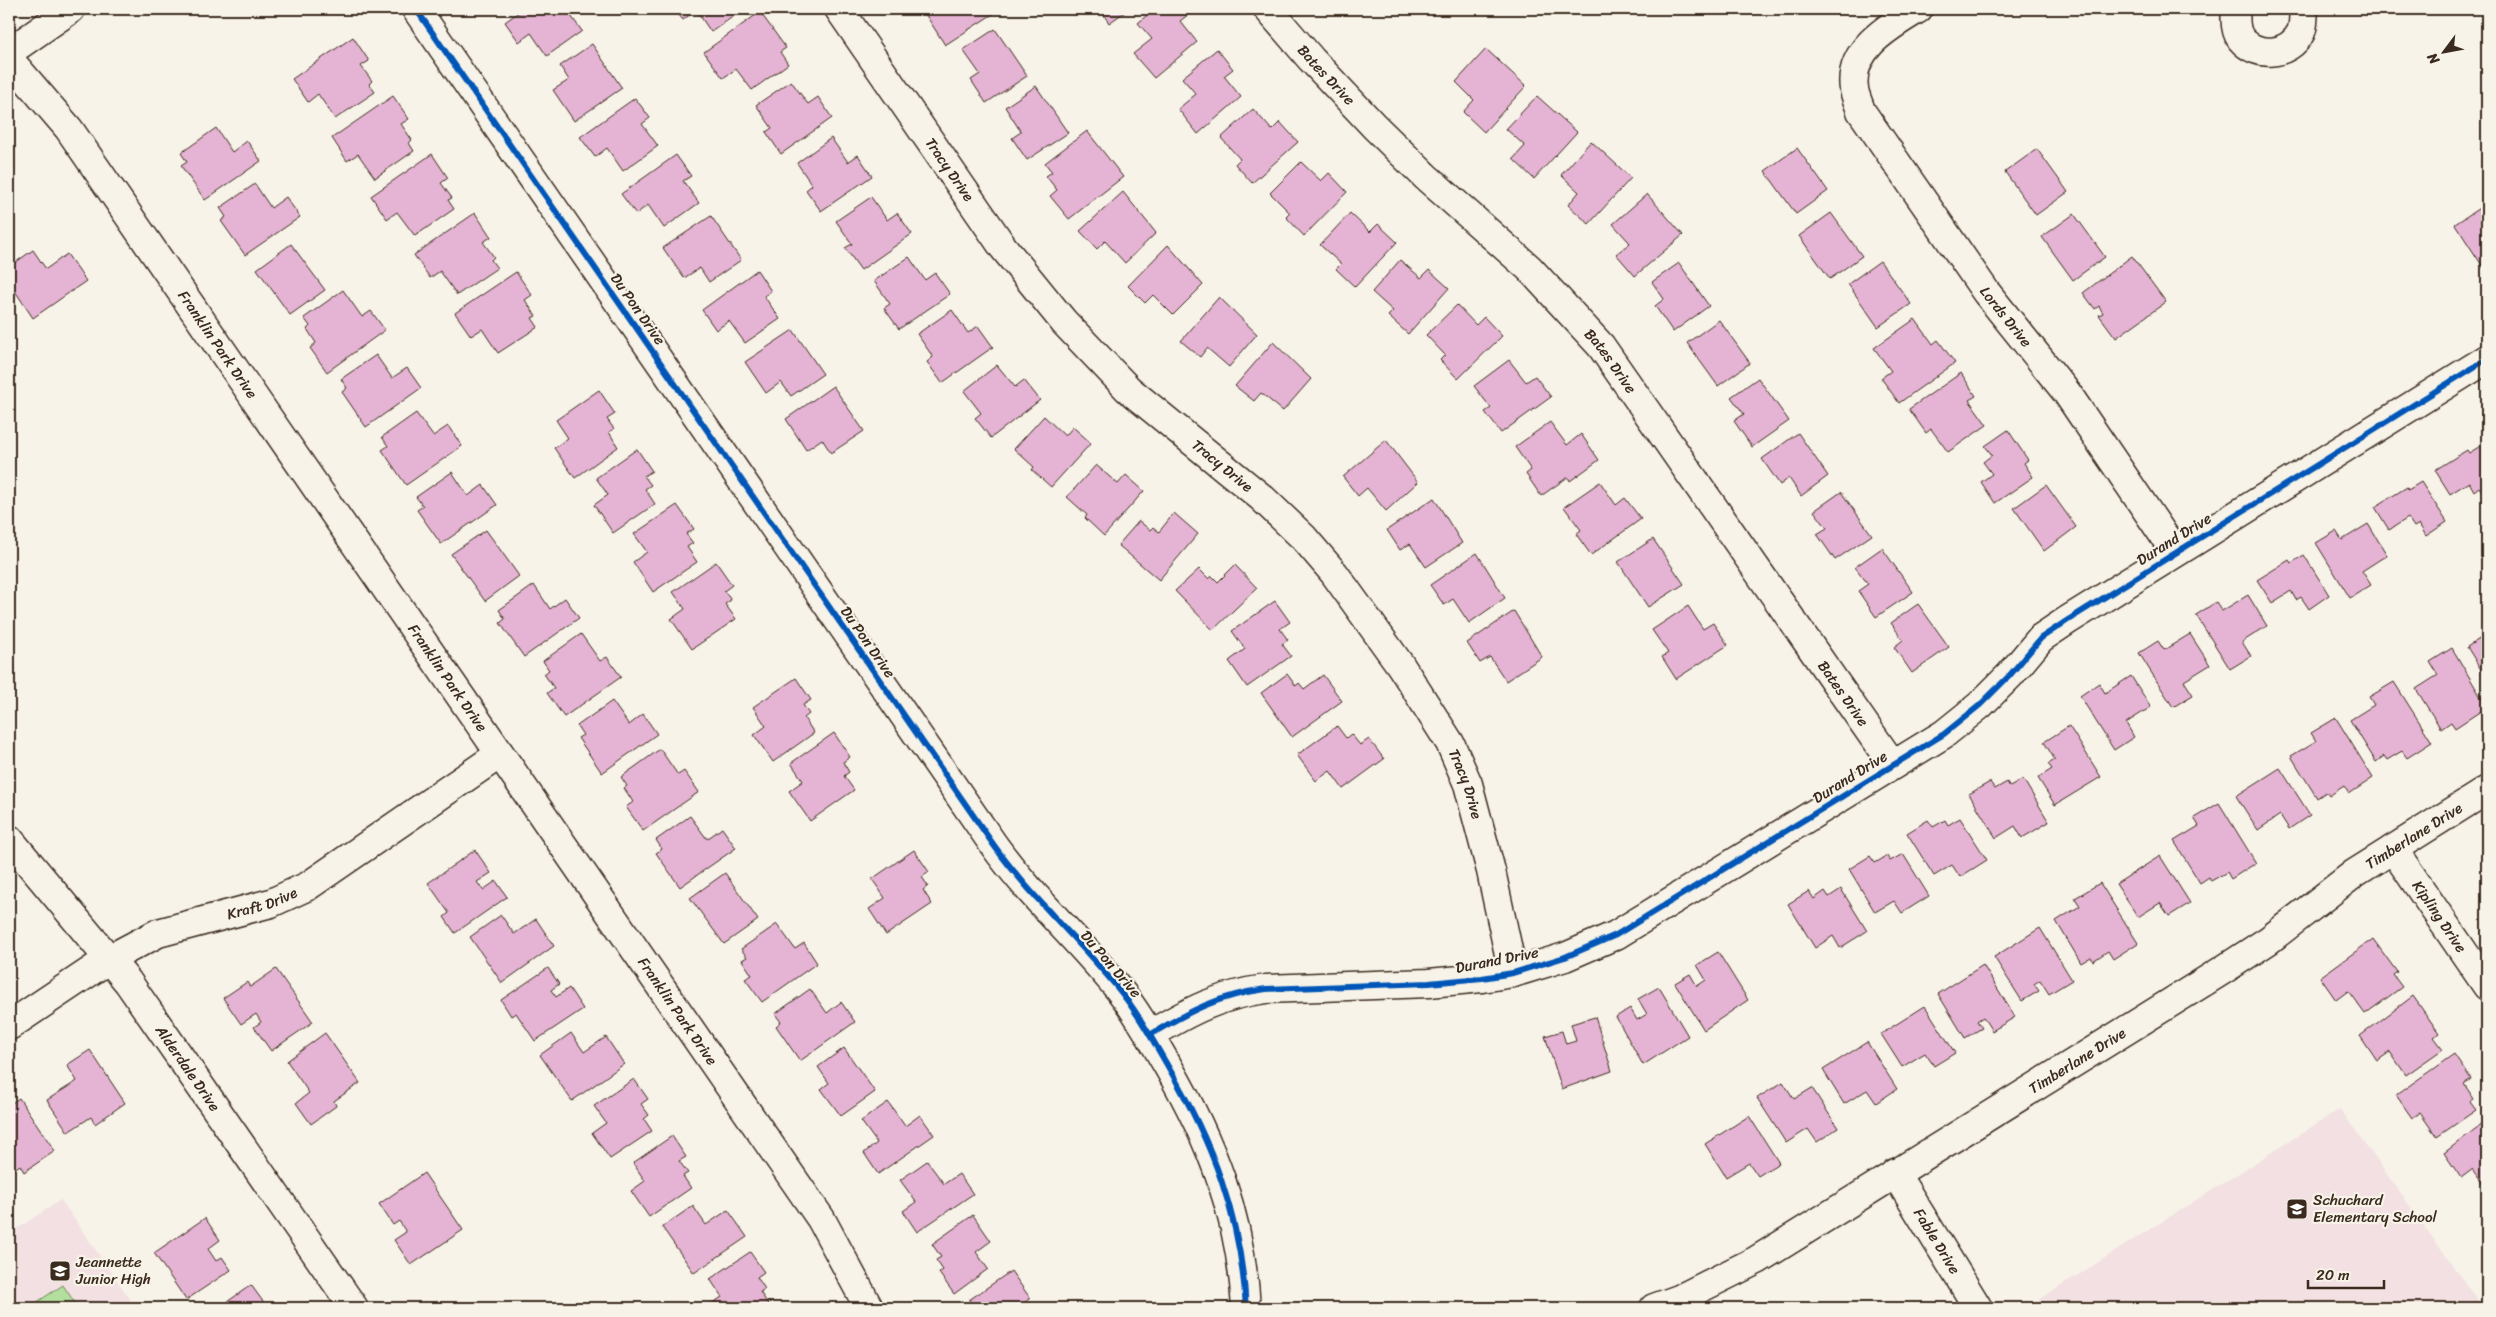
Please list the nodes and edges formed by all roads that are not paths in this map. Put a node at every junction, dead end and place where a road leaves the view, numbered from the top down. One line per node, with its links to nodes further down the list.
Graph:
1 (71, 9): 8 (street)
2 (416, 9): 21 (street, Du Pon Drive)
3 (839, 9): 18 (street, Tracy Drive)
4 (1268, 9): 13 (street, Bates Drive)
5 (1918, 9): 11 (street, Lords Drive)
6 (2236, 9): 7 (street)
7 (2304, 9)
8 (9, 52)
9 (9, 59): 12 (street, Franklin Park Drive)
10 (2487, 359): 11 (street, Durand Drive)
11 (2175, 552): 13 (street, Durand Drive)
12 (500, 754): 17 (street, Kraft Drive); 24 (street, Franklin Park Drive)
13 (1893, 765): 18 (street, Durand Drive)
14 (2487, 790): 16 (street, Timberlane Drive)
15 (9, 839): 17 (street, Alderdale Drive)
16 (2393, 849): 19 (street, Kipling Drive); 22 (street, Timberlane Drive)
17 (110, 959): 20 (street, Kraft Drive); 23 (street, Alderdale Drive)
18 (1513, 973): 21 (street, Durand Drive)
19 (2487, 986)
20 (9, 1026)
21 (1150, 1035): 25 (street, Du Pon Drive)
22 (1896, 1173): 26 (street, Timberlane Drive); 27 (street, Fable Drive)
23 (354, 1308)
24 (869, 1308)
25 (1246, 1308)
26 (1654, 1308)
27 (1978, 1308)

